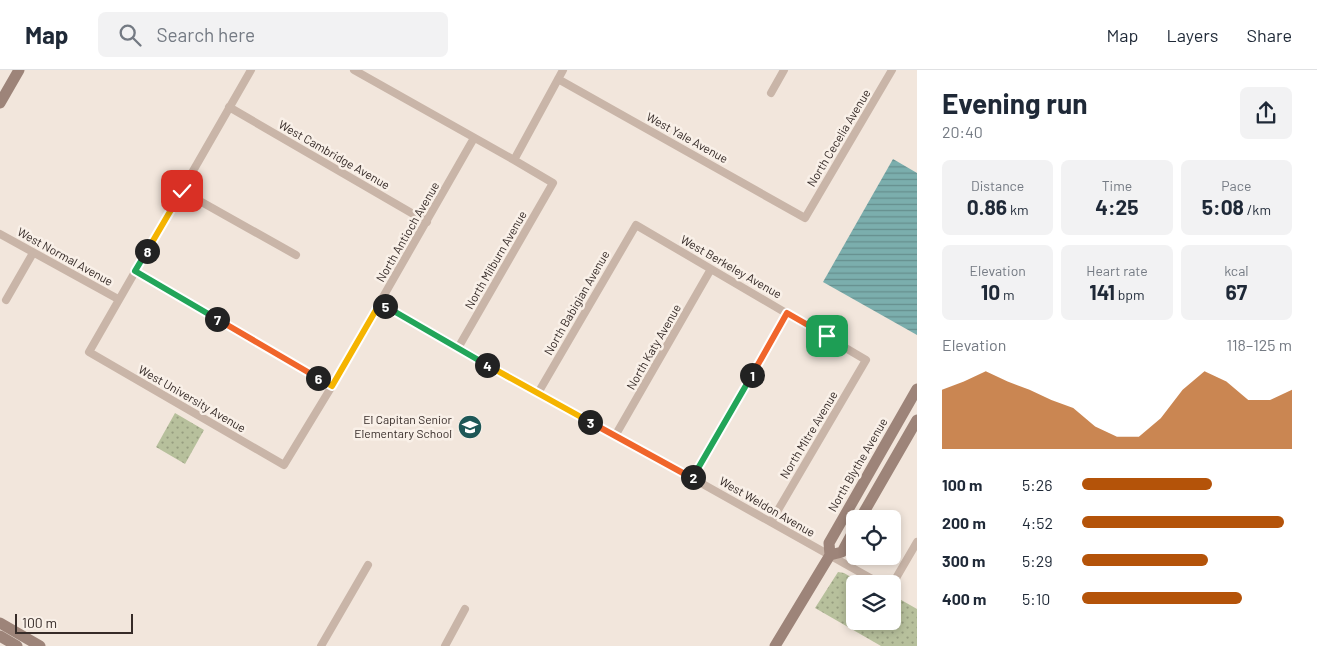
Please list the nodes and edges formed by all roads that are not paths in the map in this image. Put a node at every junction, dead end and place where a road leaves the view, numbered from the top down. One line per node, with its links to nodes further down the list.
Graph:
1 (19, 70): 9 (street)
2 (251, 70): 10 (street)
3 (354, 70): 11 (street)
4 (564, 70): 7 (street)
5 (784, 70): 8 (street)
6 (892, 70): 14 (street, North Cecelia Avenue)
7 (558, 79): 12 (street); 14 (street, West Yale Avenue)
8 (771, 93)
9 (0, 103)
10 (229, 108): 13 (street); 15 (street, West Cambridge Avenue)
11 (474, 138): 12 (street); 15 (street, North Antioch Avenue)
12 (514, 160): 26 (street, North Milburn Avenue)
13 (182, 191): 19 (street); 21 (street)
14 (805, 218)
15 (427, 222): 24 (street, North Antioch Avenue)
16 (636, 224): 20 (street, West Berkeley Avenue); 30 (street, North Babigian Avenue)
17 (0, 234): 18 (street, West Normal Avenue)
18 (33, 252): 22 (street); 23 (street, West Normal Avenue)
19 (296, 255)
20 (711, 269): 25 (street, West Berkeley Avenue); 32 (street, North Katy Avenue)
21 (135, 271): 23 (street); 28 (street)
22 (6, 300)
23 (118, 300): 33 (street, West University Avenue)
24 (380, 303): 26 (street, West Weldon Avenue); 28 (street, North Antioch Avenue)
25 (787, 313): 27 (street, West Berkeley Avenue); 34 (street)
26 (458, 348): 30 (street, West Weldon Avenue)
27 (866, 360): 36 (street, North Mitre Avenue)
28 (332, 386): 33 (street, North Antioch Avenue)
29 (917, 389): 40 (street, North Blythe Avenue)
30 (538, 393): 32 (street, West Weldon Avenue)
31 (917, 420): 35 (street)
32 (615, 436): 34 (street, West Weldon Avenue)
33 (284, 466)
34 (692, 478): 36 (street, West Weldon Avenue)
35 (865, 510)
36 (770, 522): 40 (street, West Weldon Avenue)
37 (917, 542): 39 (street)
38 (846, 545): 40 (street, North Blythe Avenue)
39 (914, 554): 43 (street)
40 (830, 555): 42 (street, West Weldon Avenue); 51 (street, North Blythe Avenue)
41 (368, 565): 49 (street)
42 (864, 575)
43 (899, 575)
44 (465, 609): 50 (street)
45 (0, 623): 48 (street)
46 (0, 636): 47 (street)
47 (15, 646)
48 (40, 646)
49 (321, 646)
50 (445, 646)
51 (775, 646)

